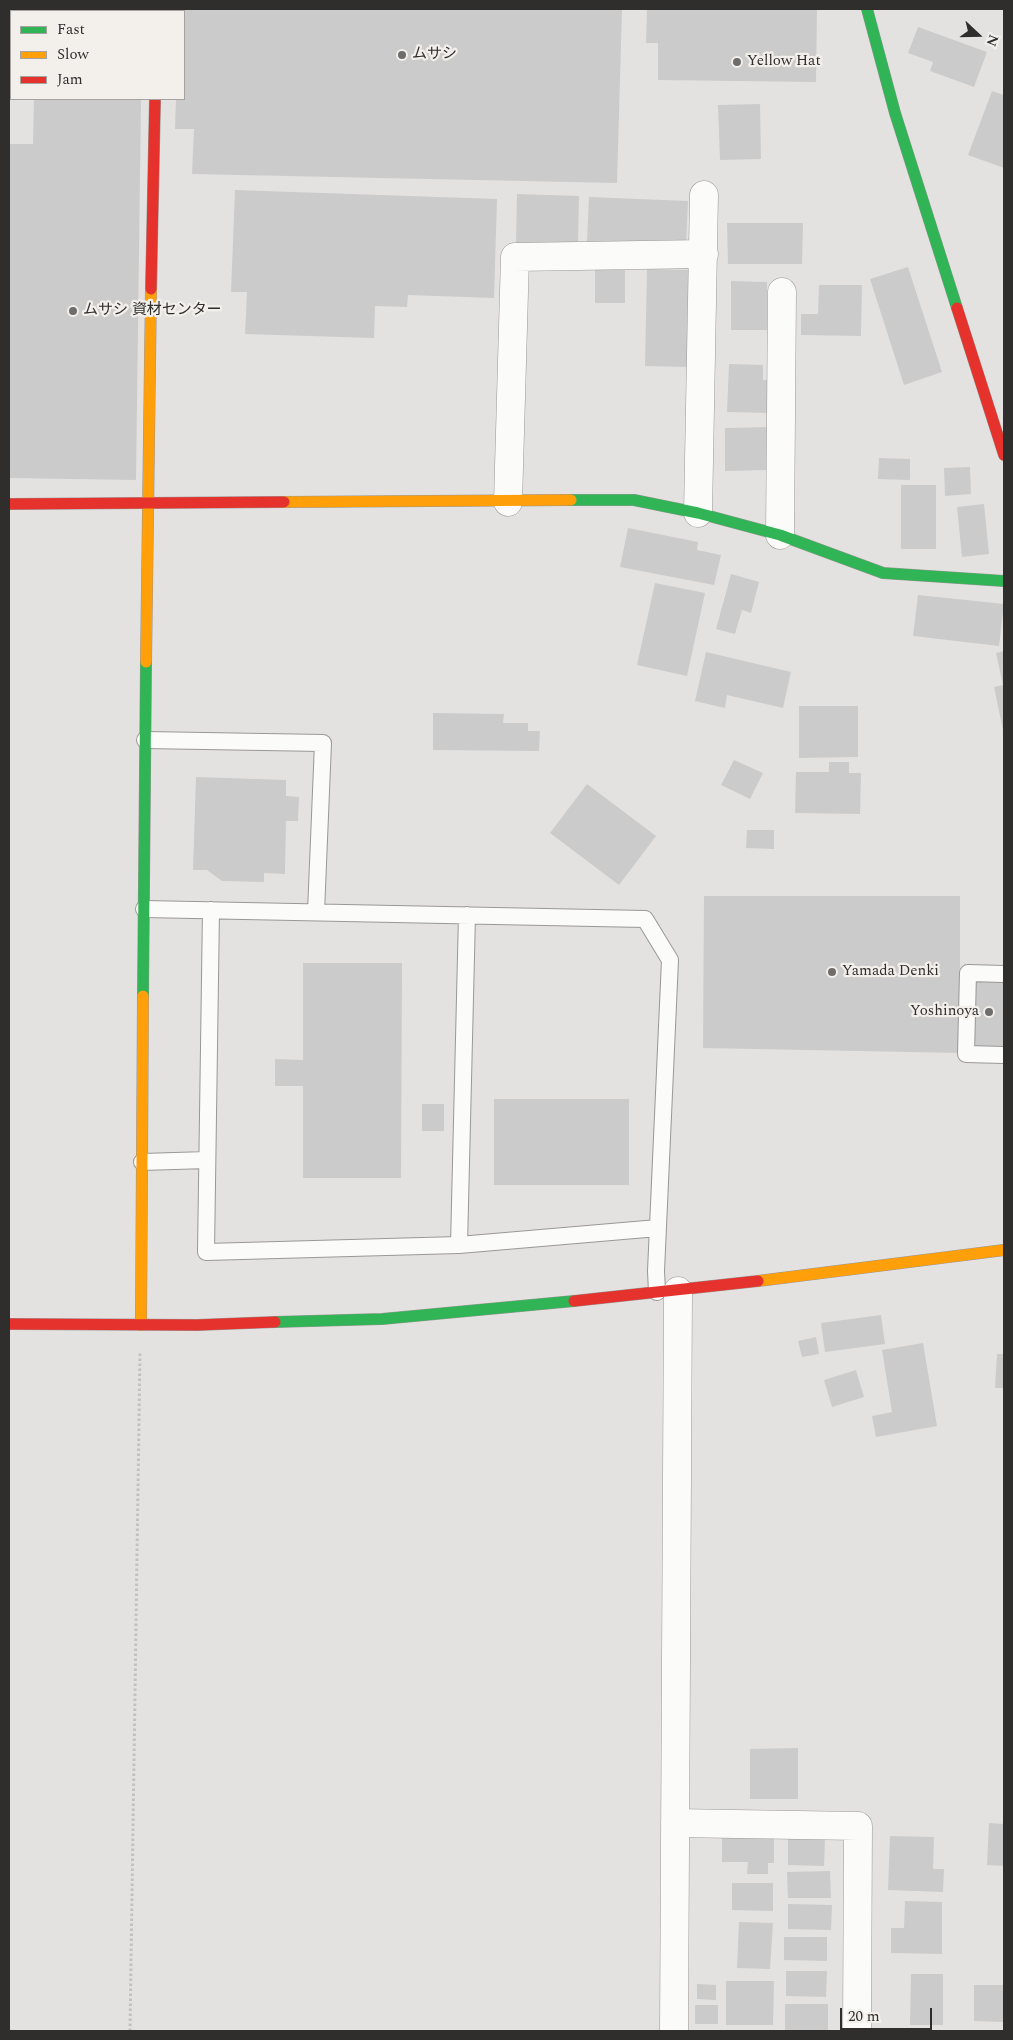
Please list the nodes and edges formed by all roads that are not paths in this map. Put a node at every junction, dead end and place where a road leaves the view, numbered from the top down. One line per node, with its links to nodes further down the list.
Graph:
1 (866, 9): 6 (street)
2 (155, 100): 8 (street)
3 (704, 195): 4 (street)
4 (704, 254): 7 (street); 10 (street)
5 (782, 292): 11 (street)
6 (1004, 455)
7 (508, 502): 8 (street); 10 (street)
8 (147, 503): 9 (street); 13 (street)
9 (9, 504)
10 (698, 513): 11 (street)
11 (780, 535): 12 (street)
12 (1004, 581)
13 (145, 740): 14 (street); 16 (lane)
14 (144, 909): 15 (lane); 21 (street)
15 (211, 910): 16 (lane); 20 (lane)
16 (316, 912): 17 (lane)
17 (467, 915): 22 (lane); 23 (lane)
18 (1004, 974): 19 (lane)
19 (1004, 1055)
20 (207, 1160): 21 (lane); 23 (lane)
21 (142, 1162): 27 (street)
22 (658, 1228): 23 (lane); 25 (lane)
23 (459, 1245)
24 (1004, 1250): 25 (street)
25 (668, 1291): 27 (street); 28 (street)
26 (9, 1324): 27 (street)
27 (141, 1325)
28 (675, 1823): 29 (street); 30 (street)
29 (674, 2031)
30 (857, 2031)

